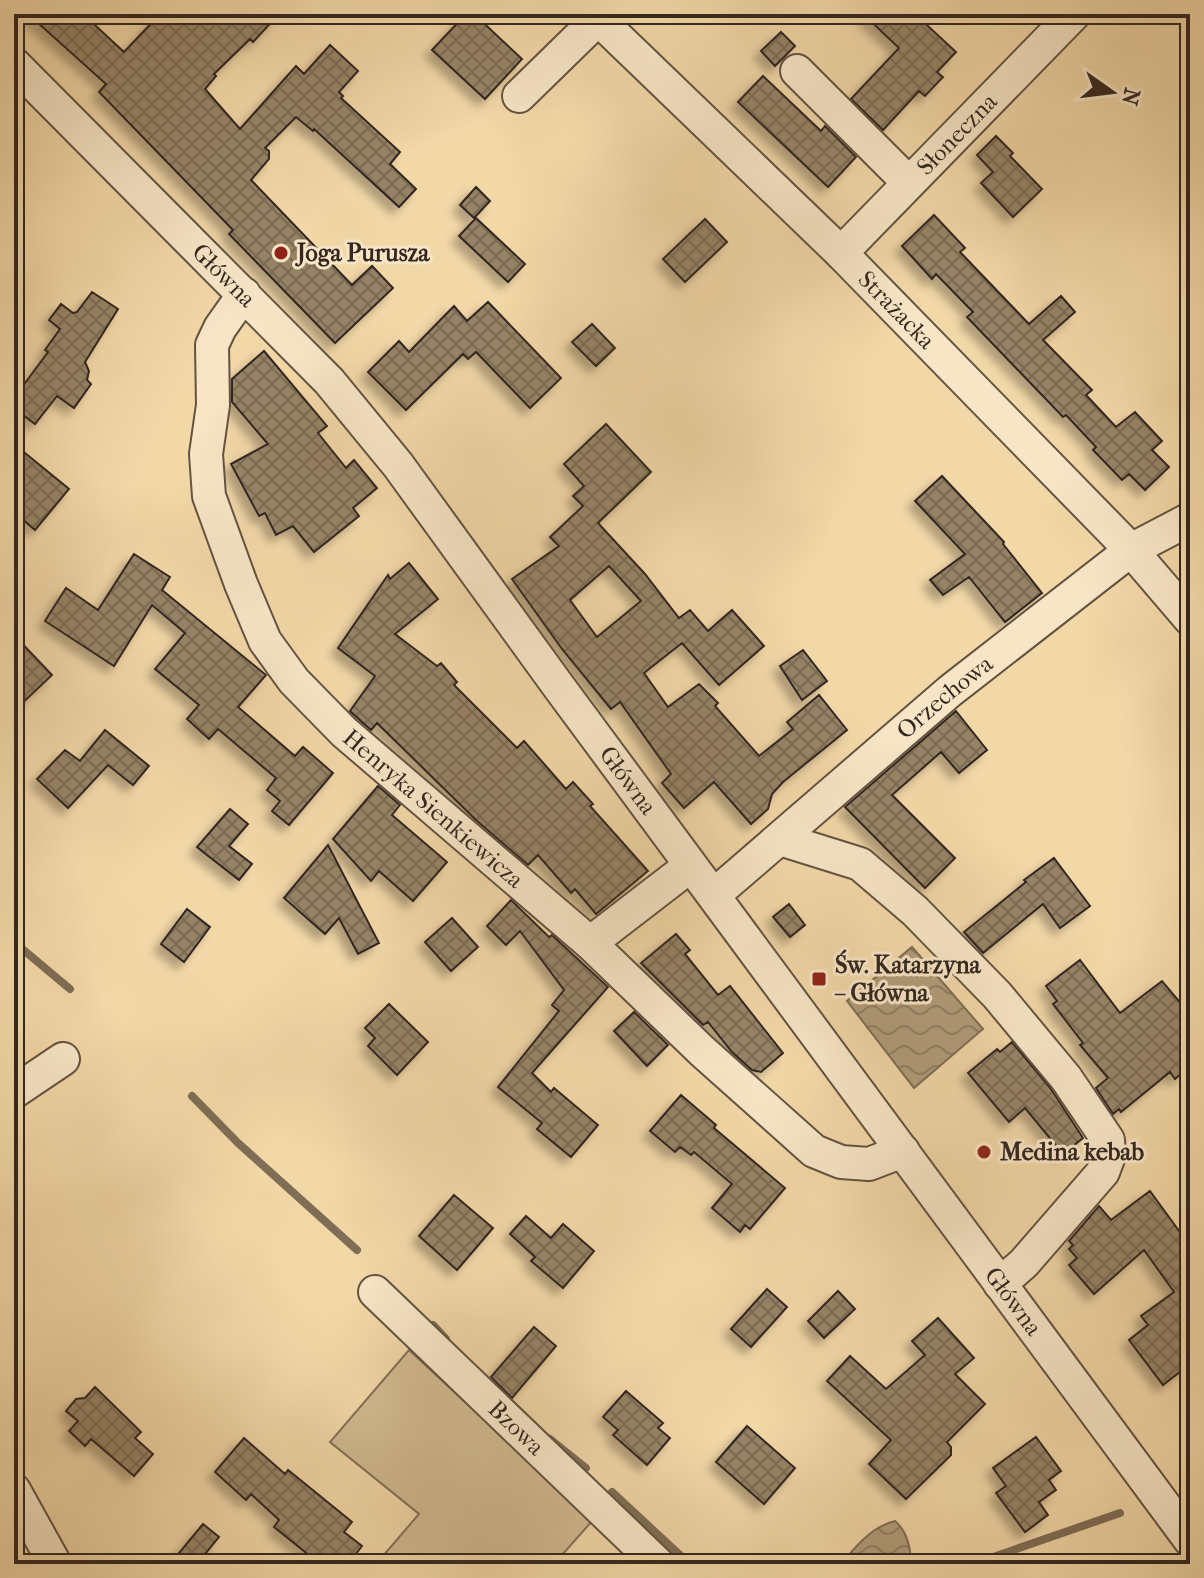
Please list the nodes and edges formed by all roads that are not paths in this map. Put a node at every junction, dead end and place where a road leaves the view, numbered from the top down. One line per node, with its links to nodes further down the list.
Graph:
1 (1074, 14): 6 (street, Słoneczna)
2 (598, 15): 5 (street); 7 (street, Strażacka)
3 (14, 64): 8 (street, Główna)
4 (797, 71): 6 (street)
5 (519, 96)
6 (909, 183): 7 (street, Słoneczna)
7 (841, 253): 10 (street, Strażacka)
8 (244, 294): 13 (street, Główna); 15 (street, Henryka Sienkiewicza)
9 (1190, 519): 10 (street, Orzechowa)
10 (1131, 550): 11 (street, Strażacka); 12 (street, Orzechowa)
11 (1190, 619)
12 (780, 839): 14 (street, Orzechowa); 19 (street)
13 (690, 866): 14 (street, Główna); 15 (street)
14 (714, 895): 18 (street, Główna)
15 (590, 943): 18 (street, Henryka Sienkiewicza)
16 (63, 1059): 17 (street)
17 (14, 1092)
18 (903, 1151): 19 (street, Główna)
19 (1000, 1284): 22 (street, Główna)
20 (375, 1292): 24 (street, Bzowa)
21 (14, 1490): 23 (street)
22 (1189, 1538)
23 (55, 1564)
24 (658, 1564)

